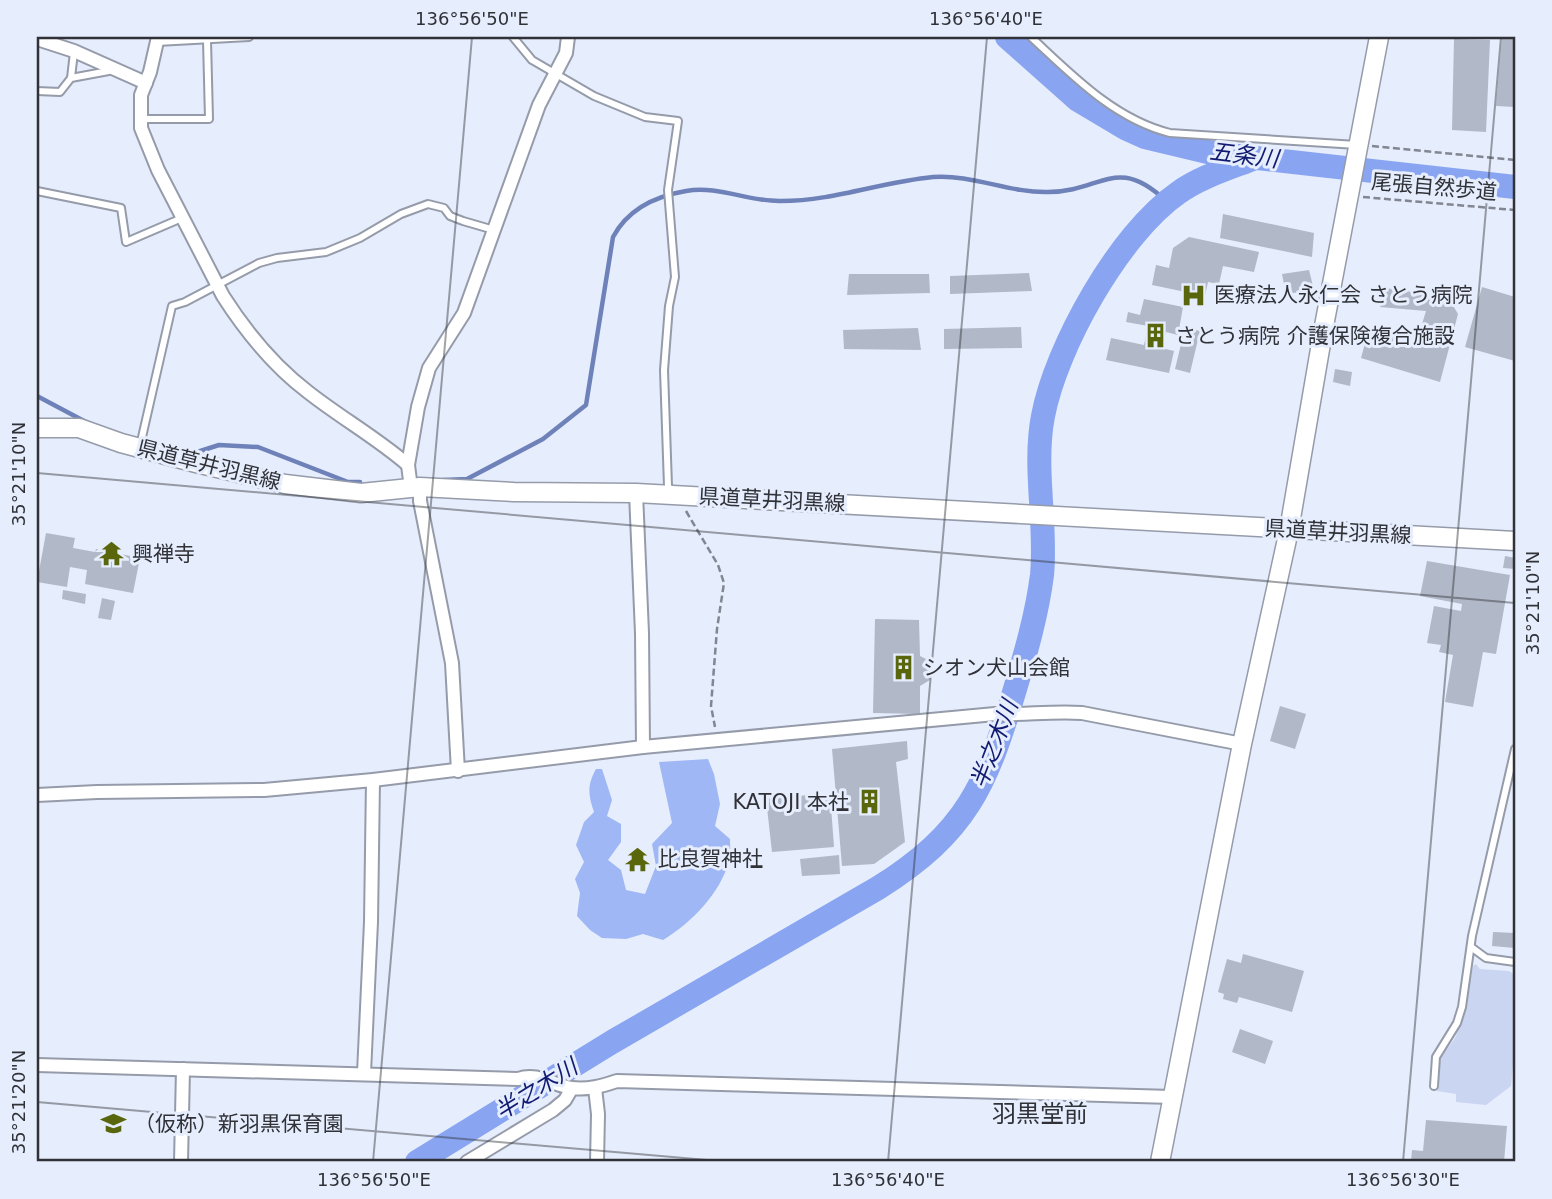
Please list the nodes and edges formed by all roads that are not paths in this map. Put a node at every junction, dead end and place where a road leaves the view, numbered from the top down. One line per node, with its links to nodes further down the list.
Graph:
1 (249, 37): 8 (lane)
2 (513, 37): 11 (lane)
3 (568, 37): 11 (street)
4 (1031, 37): 16 (lane)
5 (1379, 37): 16 (main road)
6 (40, 39): 9 (street)
7 (157, 39): 8 (lane); 13 (street)
8 (207, 40): 15 (lane)
9 (74, 51): 10 (street); 12 (lane)
10 (114, 70): 12 (lane); 13 (street)
11 (554, 73): 19 (street); 26 (lane)
12 (71, 78): 14 (lane)
13 (146, 83): 15 (street)
14 (37, 91)
15 (141, 119): 18 (street)
16 (1359, 145): 27 (main road)
17 (37, 191): 18 (lane)
18 (182, 218): 20 (street)
19 (494, 230): 20 (lane); 23 (street)
20 (217, 285): 22 (lane); 23 (street)
21 (37, 428): 22 (main road, 県道草井羽黒線)
22 (139, 448): 24 (main road, 県道草井羽黒線)
23 (408, 465): 24 (street)
24 (416, 488): 25 (main road, 県道草井羽黒線); 32 (street)
25 (636, 493): 26 (main road, 県道草井羽黒線); 30 (street)
26 (678, 499): 27 (main road, 県道草井羽黒線)
27 (1289, 530): 28 (main road, 県道草井羽黒線); 29 (main road)
28 (1515, 541)
29 (1242, 744): 30 (street); 43 (main road)
30 (643, 747): 32 (street)
31 (1515, 749): 35 (lane)
32 (458, 771): 33 (street)
33 (373, 780): 34 (street); 39 (street)
34 (37, 795)
35 (1471, 947): 36 (lane); 40 (lane)
36 (1515, 962)
37 (37, 1065): 38 (street)
38 (183, 1069): 39 (street); 44 (street)
39 (364, 1073): 41 (street)
40 (1434, 1086)
41 (572, 1088): 42 (street); 45 (street)
42 (595, 1088): 43 (street); 46 (street)
43 (1172, 1097): 47 (main road)
44 (181, 1162)
45 (467, 1162)
46 (597, 1162)
47 (1160, 1162)

